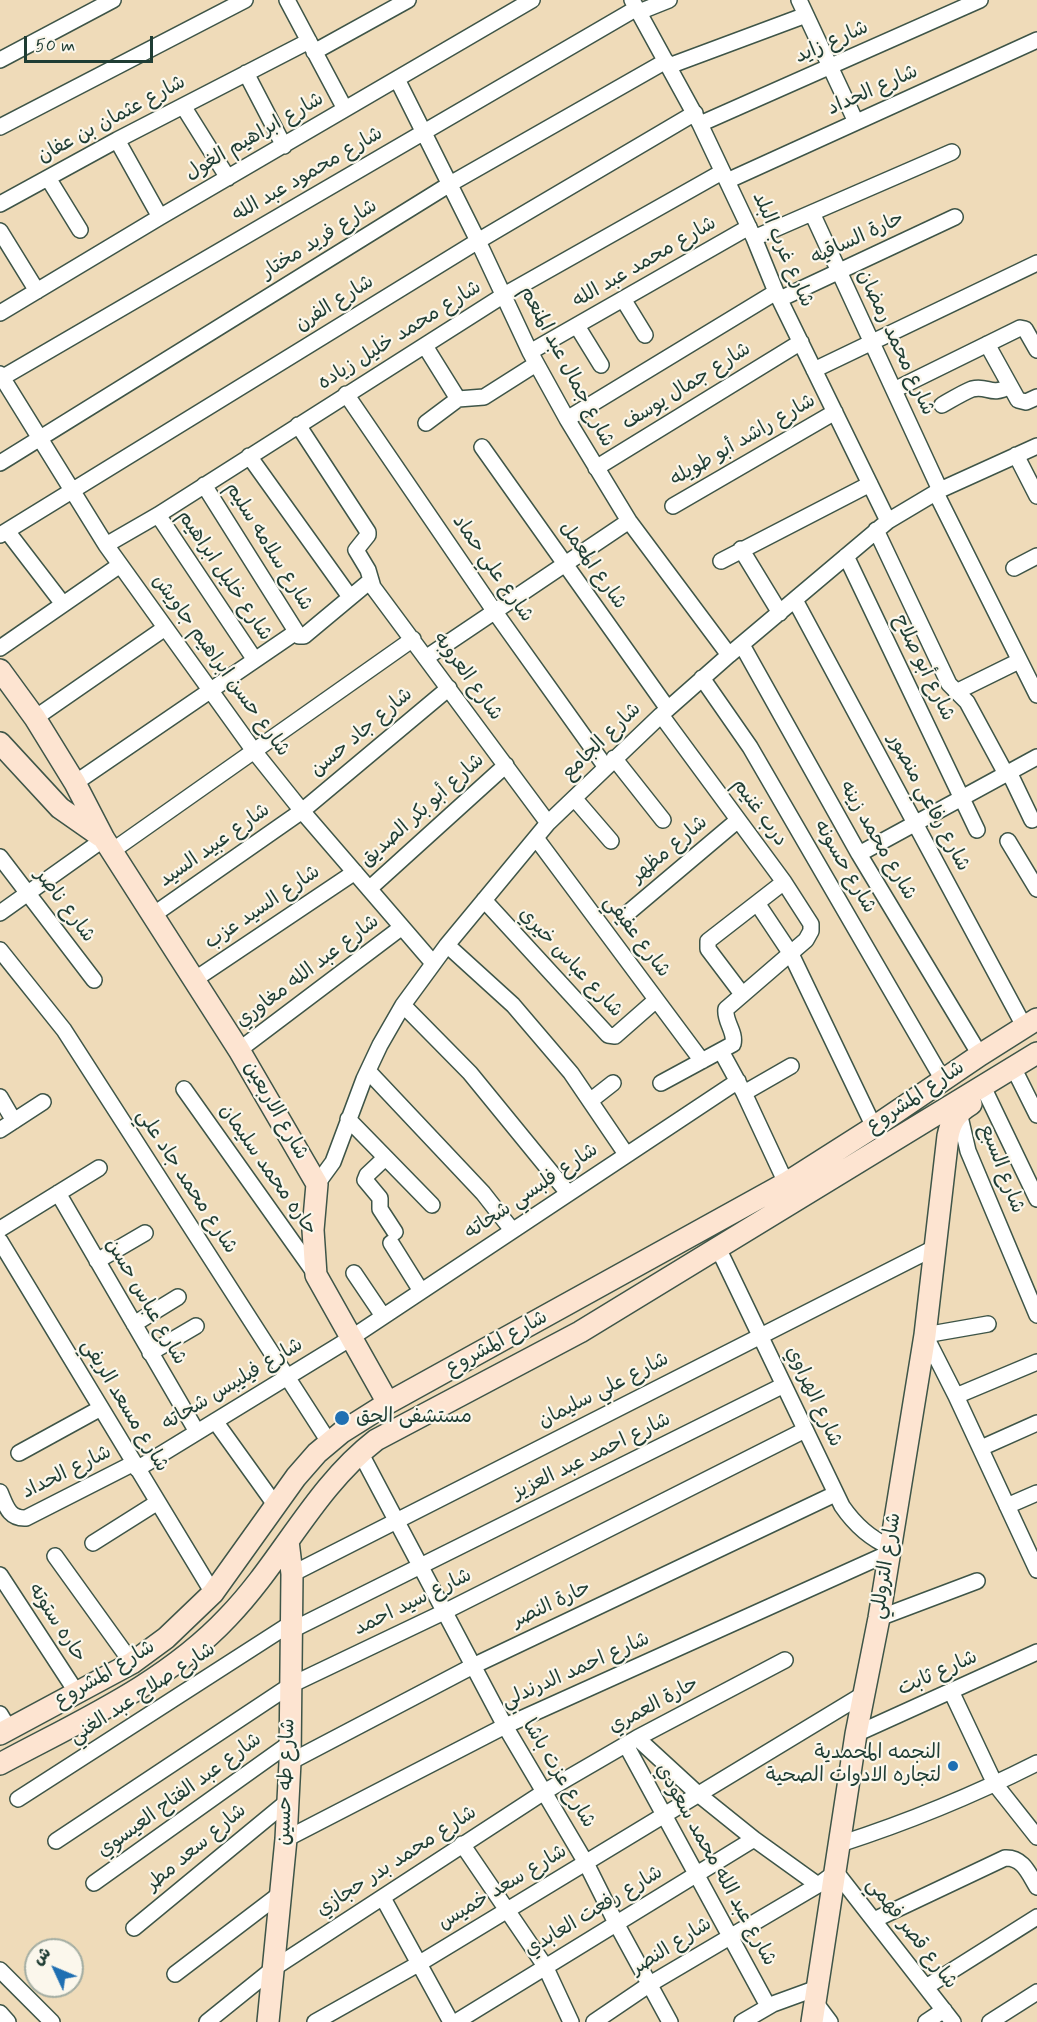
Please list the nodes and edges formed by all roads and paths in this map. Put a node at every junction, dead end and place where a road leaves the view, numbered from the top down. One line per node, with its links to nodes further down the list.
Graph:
1 (113, 0): 13 (street)
2 (245, 0): 22 (street)
3 (287, 0): 12 (street)
4 (408, 0): 12 (street, شارع عثمان بن عفان)
5 (532, 0): 17 (street, شارع ابراهيم الغول)
6 (669, 0): 9 (street, شارع محمود عبد الله)
7 (799, 0): 10 (street)
8 (980, 0): 15 (street, شارع زايد)
9 (636, 7): 14 (street, شارع غرب البلد); 23 (street, شارع محمود عبد الله)
10 (806, 15): 14 (street, شارع فريد مختار); 15 (street)
11 (1037, 40): 21 (street, شارع الحداد)
12 (311, 46): 16 (street, شارع عثمان بن عفان); 19 (street)
13 (0, 60)
14 (668, 63): 20 (street, شارع غرب البلد); 30 (street, شارع فريد مختار)
15 (830, 66): 20 (street, شارع زايد); 21 (street)
16 (246, 73): 18 (street, شارع عثمان بن عفان); 25 (street)
17 (397, 79): 19 (street, شارع ابراهيم الغول); 23 (street, شارع جمال عبد المنعم)
18 (183, 106): 24 (street, شارع عثمان بن عفان); 29 (street)
19 (345, 109): 25 (street, شارع ابراهيم الغول)
20 (698, 118): 27 (street, شارع غرب البلد); 38 (street, شارع الفرن)
21 (856, 122): 27 (street, شارع الحداد)
22 (0, 127)
23 (423, 132): 30 (street, شارع جمال عبد المنعم); 56 (street, شارع محمود عبد الله)
24 (117, 140): 28 (street, شارع عثمان بن عفان); 34 (street)
25 (284, 146): 29 (street, شارع ابراهيم الغول)
26 (952, 152): 32 (street, شارع محمد عبد الله)
27 (725, 176): 37 (street, شارع غرب البلد); 42 (street, شارع محمد خليل زياده)
28 (48, 178): 31 (street, شارع عثمان بن عفان); 35 (street)
29 (228, 178): 34 (street, شارع ابراهيم الغول)
30 (450, 184): 38 (street, شارع جمال عبد المنعم); 67 (street, شارع فريد مختار)
31 (0, 204)
32 (812, 213): 37 (street, شارع محمد عبد الله); 40 (street, شارع محمد رمضان)
33 (955, 216): 40 (street, حارة الساقيه)
34 (160, 217): 41 (street, شارع ابراهيم الغول)
35 (80, 230)
36 (0, 231): 41 (street)
37 (752, 232): 43 (street, شارع غرب البلد); 44 (street, شارع محمد عبد الله)
38 (478, 242): 42 (street, شارع جمال عبد المنعم); 76 (street, شارع الفرن)
39 (1037, 263): 49 (street)
40 (839, 271): 43 (street, حارة الساقيه); 49 (street, شارع محمد رمضان)
41 (37, 291): 45 (street, شارع ابراهيم الغول)
42 (504, 295): 51 (street, شارع محمد خليل زياده); 53 (street, شارع جمال عبد المنعم)
43 (778, 295): 48 (street, شارع غرب البلد); 64 (street, حارة الساقيه)
44 (623, 299): 46 (street, شارع محمد عبد الله); 47 (street)
45 (0, 313)
46 (577, 326): 53 (street, شارع محمد عبد الله); 54 (street)
47 (645, 335)
48 (801, 342): 55 (street, شارع غرب البلد); 73 (street, شارع جمال يوسف)
49 (872, 342): 55 (street); 58 (street, شارع محمد رمضان)
50 (987, 344): 52 (street); 57 (street); 58 (street)
51 (425, 346): 59 (street, شارع محمد خليل زياده); 60 (street)
52 (1037, 350)
53 (533, 358): 60 (street, شارع محمد عبد الله); 64 (street, شارع جمال عبد المنعم)
54 (601, 364)
55 (814, 370): 63 (street, شارع غرب البلد)
56 (1, 377): 67 (street, شارع حسن ابراهيم جاويش)
57 (1010, 386): 61 (street); 62 (street)
58 (894, 390): 77 (street, شارع محمد رمضان)
59 (346, 394): 66 (street, شارع محمد خليل زياده); 96 (street, شارع علي حماد)
60 (458, 399): 65 (street)
61 (1032, 400)
62 (942, 405)
63 (835, 412): 74 (street, شارع غرب البلد); 79 (street, شارع راشد أبو طويله)
64 (567, 419): 73 (street, شارع جمال عبد المنعم)
65 (426, 423)
66 (298, 425): 71 (street, شارع محمد خليل زياده); 92 (street, شارع العروبه)
67 (39, 439): 72 (street, شارع فريد مختار); 76 (street, شارع حسن ابراهيم جاويش)
68 (1037, 446): 70 (street, شارع الجامع)
69 (482, 447): 89 (street, شارع المعمل)
70 (1016, 455): 77 (street, شارع الجامع); 78 (street)
71 (249, 456): 75 (street, شارع محمد خليل زياده); 93 (street)
72 (0, 463)
73 (596, 468): 81 (street, شارع جمال عبد المنعم)
74 (870, 484): 82 (street, شارع غرب البلد); 85 (street)
75 (204, 485): 80 (street, شارع محمد خليل زياده); 99 (street, شارع سلامه سليم)
76 (71, 491): 83 (street, شارع الفرن); 84 (street, شارع حسن ابراهيم جاويش)
77 (938, 492): 82 (street, شارع الجامع); 106 (street, شارع محمد رمضان)
78 (1037, 496)
79 (673, 506)
80 (158, 514): 84 (street, شارع محمد خليل زياده); 105 (street, شارع خليل ابراهيم)
81 (629, 521): 89 (street); 103 (street, شارع جمال عبد المنعم)
82 (882, 525): 86 (street, شارع الجامع); 111 (street, شارع غرب البلد)
83 (4, 533): 95 (street)
84 (106, 545): 90 (street, شارع حسن ابراهيم جاويش)
85 (741, 549): 88 (street); 97 (street)
86 (846, 556): 94 (street, شارع الجامع); 123 (street, شارع أبو صلاح)
87 (1037, 556): 91 (street)
88 (721, 561)
89 (565, 564): 96 (street); 113 (street, شارع المعمل)
90 (120, 565): 95 (street); 98 (street, شارع حسن ابراهيم جاويش)
91 (1014, 568)
92 (370, 581): 93 (street); 100 (street, شارع العروبه)
93 (350, 597): 99 (street)
94 (795, 600): 97 (street, شارع الجامع); 129 (street, شارع رفاعي منصور)
95 (63, 604): 102 (street)
96 (495, 612): 104 (street); 118 (street, شارع علي حماد)
97 (780, 613): 101 (street, شارع الجامع)
98 (165, 628): 110 (street, شارع حسن ابراهيم جاويش); 114 (street)
99 (296, 632): 105 (street)
100 (413, 639): 104 (street, شارع العروبه); 116 (street)
101 (742, 645): 103 (street, شارع الجامع); 135 (street, شارع محمد زينه)
102 (0, 648)
103 (729, 655): 107 (street, شارع الجامع)
104 (427, 657): 109 (street, شارع العروبه)
105 (255, 660): 110 (street)
106 (1019, 661): 111 (street); 112 (street, شارع محمد رمضان)
107 (702, 678): 113 (street, شارع الجامع); 168 (street, شارع حسونه)
108 (4, 683): 114 (main road, شارع الاربعين)
109 (449, 688): 119 (street, شارع العروبه); 124 (street, شارع جاد حسن)
110 (211, 690): 116 (street, شارع حسن ابراهيم جاويش); 121 (street)
111 (956, 692): 120 (street, شارع غرب البلد)
112 (1037, 695)
113 (664, 712): 118 (street, شارع الجامع); 126 (street, درب غنيم)
114 (35, 718): 121 (main road, شارع الاربعين)
115 (0, 743): 134 (main road, شارع الاربعين)
116 (254, 751): 124 (street, شارع حسن ابراهيم جاويش); 134 (street)
117 (1037, 757): 120 (street)
118 (609, 762): 122 (street, شارع الجامع); 125 (street, شارع علي حماد)
119 (506, 765): 128 (street, شارع العروبه); 139 (street, شارع أبو بكر الصديق)
120 (1008, 773): 123 (street); 127 (street, شارع غرب البلد)
121 (75, 783): 134 (main road, شارع الاربعين)
122 (574, 798): 128 (street, شارع الجامع); 132 (street)
123 (962, 798): 129 (street); 130 (street, شارع أبو صلاح)
124 (302, 811): 137 (street, شارع حسن ابراهيم جاويش); 146 (street, شارع عبيد السيد)
125 (663, 820)
126 (738, 820): 138 (street, درب غنيم); 144 (street, شارع مظهر)
127 (1032, 820)
128 (549, 823): 131 (street, شارع الجامع)
129 (916, 823): 135 (street); 158 (street, شارع رفاعي منصور)
130 (977, 830)
131 (536, 838): 142 (street, شارع الجامع); 155 (street, شارع عفيفي)
132 (611, 841)
133 (1008, 841): 140 (street)
134 (108, 845): 141 (street); 146 (main road, شارع الاربعين)
135 (859, 854): 162 (street, شارع محمد زينه)
136 (0, 857): 141 (street, شارع ناصر)
137 (355, 872): 139 (street, شارع حسن ابراهيم جاويش); 153 (street, شارع السيد عزب)
138 (784, 882): 143 (street); 150 (street, درب غنيم)
139 (369, 889): 147 (street, شارع حسن ابراهيم جاويش)
140 (1037, 889)
141 (28, 893): 145 (street); 152 (street, شارع ناصر)
142 (484, 900): 148 (street, شارع الجامع); 155 (street, شارع عباس خيري)
143 (757, 903): 150 (street); 154 (street)
144 (629, 912)
145 (0, 913)
146 (153, 915): 153 (main road, شارع الاربعين)
147 (402, 927): 151 (street, شارع حسن ابراهيم جاويش); 159 (street, شارع عبد الله مغاوري)
148 (447, 945): 151 (street, شارع الجامع); 175 (street)
149 (0, 950): 213 (street, شارع محمد جاد علي)
150 (791, 954): 154 (street); 181 (street)
151 (433, 963): 157 (street, شارع الجامع)
152 (94, 980)
153 (194, 980): 159 (main road, شارع الاربعين)
154 (742, 994): 160 (street)
155 (656, 1000): 163 (street, شارع عفيفي)
156 (1037, 1002): 158 (main road, شارع المشروع)
157 (403, 1005): 166 (street, شارع الجامع); 189 (street)
158 (1030, 1023): 162 (main road, شارع المشروع)
159 (239, 1050): 187 (main road, شارع الاربعين)
160 (721, 1051): 163 (street); 171 (street)
161 (1037, 1053): 177 (main road)
162 (980, 1055): 168 (main road, شارع المشروع)
163 (702, 1061): 170 (street)
164 (791, 1066): 171 (street, شارع فلبسي شحاته)
165 (1037, 1066): 167 (main road, شارع المشروع)
166 (368, 1071): 179 (street, شارع الجامع); 193 (street)
167 (1018, 1077): 173 (main road, شارع المشروع); 178 (street)
168 (943, 1080): 181 (main road, شارع المشروع)
169 (613, 1083): 175 (street)
170 (661, 1083)
171 (741, 1087): 183 (street, شارع فلبسي شحاته); 186 (street)
172 (184, 1089): 200 (street, حاره محمد سليمان)
173 (987, 1095): 177 (main road, شارع المشروع); 190 (street)
174 (0, 1097): 180 (street)
175 (590, 1101): 183 (street)
176 (43, 1102): 180 (street)
177 (958, 1107): 196 (main road, شارع التروللي); 197 (main road, شارع المشروع); 203 (street, شارع السبع)
178 (1037, 1115)
179 (348, 1119): 184 (street); 187 (street, شارع الجامع)
180 (14, 1121): 182 (street)
181 (874, 1128): 186 (main road, شارع المشروع)
182 (0, 1130)
183 (626, 1154): 189 (street, شارع فلبسي شحاته)
184 (385, 1158): 191 (street); 201 (street)
185 (99, 1168): 188 (street)
186 (786, 1183): 216 (main road, شارع المشروع)
187 (316, 1184): 200 (main road, شارع الاربعين)
188 (58, 1193): 192 (street); 198 (street, شارع عباس حسن)
189 (568, 1194): 193 (street, شارع فلبسي شحاته)
190 (1037, 1199)
191 (432, 1205)
192 (0, 1229)
193 (512, 1230): 201 (street, شارع فلبسي شحاته)
194 (145, 1233): 198 (street)
195 (0, 1241): 217 (street, شارع مسعد الريفي)
196 (936, 1247): 208 (main road, شارع التروللي); 209 (street, شارع علي سليمان)
197 (717, 1248): 209 (street, شارع الهراوي); 224 (main road, شارع المشروع)
198 (98, 1261): 205 (street, شارع عباس حسن)
199 (354, 1273): 204 (street)
200 (316, 1275): 210 (main road, شارع الاربعين)
201 (421, 1291): 204 (street, شارع فلبسي شحاته)
202 (178, 1297): 205 (street)
203 (1037, 1315)
204 (383, 1316): 210 (street, شارع فلبسي شحاته)
205 (134, 1324): 211 (street, شارع عباس حسن)
206 (988, 1324): 208 (street)
207 (196, 1326): 211 (street)
208 (925, 1335): 215 (street); 236 (main road, شارع التروللي)
209 (760, 1336): 214 (street, شارع الهراوي); 233 (street, شارع علي سليمان)
210 (351, 1338): 213 (street, شارع فيليبس شحاته); 216 (main road, شارع الاربعين)
211 (150, 1353): 221 (street, شارع عباس حسن)
212 (1037, 1362): 215 (street)
213 (286, 1377): 218 (street, شارع فيليبس شحاته); 222 (street, شارع محمد جاد علي)
214 (783, 1385): 220 (street, شارع الهراوي); 239 (street, شارع احمد عبد العزيز)
215 (956, 1396): 223 (street)
216 (388, 1403): 222 (main road, شارع المشروع)
217 (100, 1408): 225 (street); 226 (street, شارع مسعد الريفي)
218 (215, 1421): 221 (street, شارع فيليبس شحاته); 231 (street)
219 (1037, 1423): 223 (street)
220 (805, 1430): 229 (street, شارع الهراوي); 244 (street, شارع سيد احمد)
221 (197, 1432): 226 (street, شارع فيليبس شحاته)
222 (329, 1442): 231 (main road, شارع المشروع)
223 (981, 1448): 232 (street)
224 (360, 1452): 233 (street, شارع عزت باشا); 234 (main road, شارع المشروع)
225 (19, 1453)
226 (136, 1466): 227 (street, شارع الحداد); 230 (street, شارع مسعد الريفي)
227 (0, 1492)
228 (1037, 1493): 232 (street)
229 (835, 1494): 236 (street, شارع الهراوي); 250 (street, حارة النصر)
230 (158, 1502): 235 (street); 243 (street, شارع مسعد الريفي)
231 (276, 1506): 243 (main road, شارع المشروع)
232 (1007, 1506): 238 (street)
233 (395, 1521): 239 (street, شارع عزت باشا); 240 (street, شارع علي سليمان)
234 (288, 1541): 240 (main road, شارع طه حسين); 260 (main road, شارع المشروع)
235 (93, 1543)
236 (890, 1550): 245 (main road, شارع التروللي); 256 (street, شارع احمد الدرندلي)
237 (55, 1556): 249 (street)
238 (1036, 1564)
239 (419, 1566): 244 (street, شارع عزت باشا); 246 (street, شارع احمد عبد العزيز)
240 (292, 1574): 246 (main road, شارع طه حسين)
241 (0, 1575): 253 (street, حاره ستوته)
242 (977, 1581): 245 (street)
243 (213, 1593): 249 (main road, شارع المشروع)
244 (444, 1612): 250 (street, شارع عزت باشا); 251 (street, شارع سيد احمد)
245 (879, 1618): 254 (main road, شارع التروللي)
246 (290, 1627): 251 (main road, شارع طه حسين); 265 (street, شارع صلاح عبد الغني)
247 (1037, 1652): 252 (street, شارع ثابت)
248 (785, 1660): 258 (street, حارة العمري)
249 (132, 1663): 253 (main road, شارع المشروع)
250 (473, 1666): 256 (street, شارع عزت باشا); 259 (street, حارة النصر)
251 (291, 1685): 259 (main road, شارع طه حسين); 271 (street, شارع سيد احمد)
252 (951, 1691): 257 (street, شارع ثابت); 262 (street)
253 (77, 1693): 255 (main road, شارع المشروع)
254 (864, 1694): 257 (main road, شارع التروللي); 264 (street, شارع سعد خميس)
255 (3, 1725)
256 (505, 1726): 263 (street, شارع عزت باشا); 269 (street, شارع احمد الدرندلي)
257 (856, 1734): 273 (main road, شارع التروللي)
258 (631, 1742): 263 (street, حارة العمري); 264 (street); 267 (street, شارع عبد الله محمد سعودي)
259 (290, 1752): 266 (main road, شارع طه حسين); 277 (street, شارع عبد الفتاح العيسوي)
260 (0, 1764)
261 (1036, 1766): 262 (street)
262 (994, 1784): 268 (street); 273 (street)
263 (544, 1792): 272 (street, شارع محمد بدر حجازي); 274 (street, شارع عزت باشا)
264 (698, 1794): 267 (street, شارع سعد خميس); 270 (street)
265 (18, 1799)
266 (288, 1801): 269 (main road, شارع طه حسين); 286 (street, شارع سعد مطر)
267 (664, 1815): 274 (street, شارع سعد خميس); 276 (street, شارع عبد الله محمد سعودي)
268 (1037, 1837)
269 (286, 1839): 280 (main road, شارع طه حسين)
270 (754, 1839): 276 (street, شارع رفعت العابدي); 278 (street)
271 (56, 1842)
272 (462, 1844): 281 (street, شارع محمد بدر حجازي); 282 (street)
273 (840, 1844): 275 (main road, شارع التروللي)
274 (586, 1863): 282 (street, شارع سعد خميس); 285 (street, شارع عزت باشا)
275 (836, 1872): 278 (street, شارع النصر); 284 (street, شارع قصر فهمي); 296 (main road, شارع التروللي)
276 (696, 1874): 285 (street, شارع رفعت العابدي); 287 (street, شارع عبد الله محمد سعودي)
277 (94, 1884)
278 (818, 1885): 287 (street, شارع النصر)
279 (1037, 1887): 284 (street)
280 (280, 1894): 290 (main road, شارع طه حسين); 292 (street)
281 (383, 1898): 288 (street); 290 (street, شارع محمد بدر حجازي)
282 (508, 1910): 288 (street, شارع سعد خميس); 289 (street)
283 (1037, 1917): 294 (street)
284 (874, 1920): 294 (street, شارع قصر فهمي)
285 (616, 1923): 289 (street, شارع رفعت العابدي); 293 (street, شارع عزت باشا)
286 (134, 1928)
287 (730, 1935): 293 (street, شارع النصر); 297 (street, شارع عبد الله محمد سعودي)
288 (420, 1963): 304 (street, شارع سعد خميس); 305 (street)
289 (545, 1966): 306 (street, شارع رفعت العابدي); 307 (street)
290 (274, 1968): 302 (street, شارع محمد بدر حجازي); 303 (main road, شارع طه حسين)
291 (0, 1970): 301 (street)
292 (175, 1974)
293 (650, 1984): 308 (street, شارع النصر); 309 (street, شارع عزت باشا)
294 (926, 1987): 299 (street, شارع قصر فهمي)
295 (1037, 1992): 313 (street)
296 (815, 2004): 297 (street); 311 (street)
297 (768, 2006): 310 (street)
298 (0, 2013): 300 (street)
299 (948, 2016): 312 (street)
300 (8, 2022)
301 (52, 2022)
302 (207, 2022)
303 (268, 2022)
304 (315, 2022)
305 (451, 2022)
306 (456, 2022)
307 (571, 2022)
308 (594, 2022)
309 (670, 2022)
310 (742, 2022)
311 (830, 2022)
312 (926, 2022)
313 (990, 2022)

